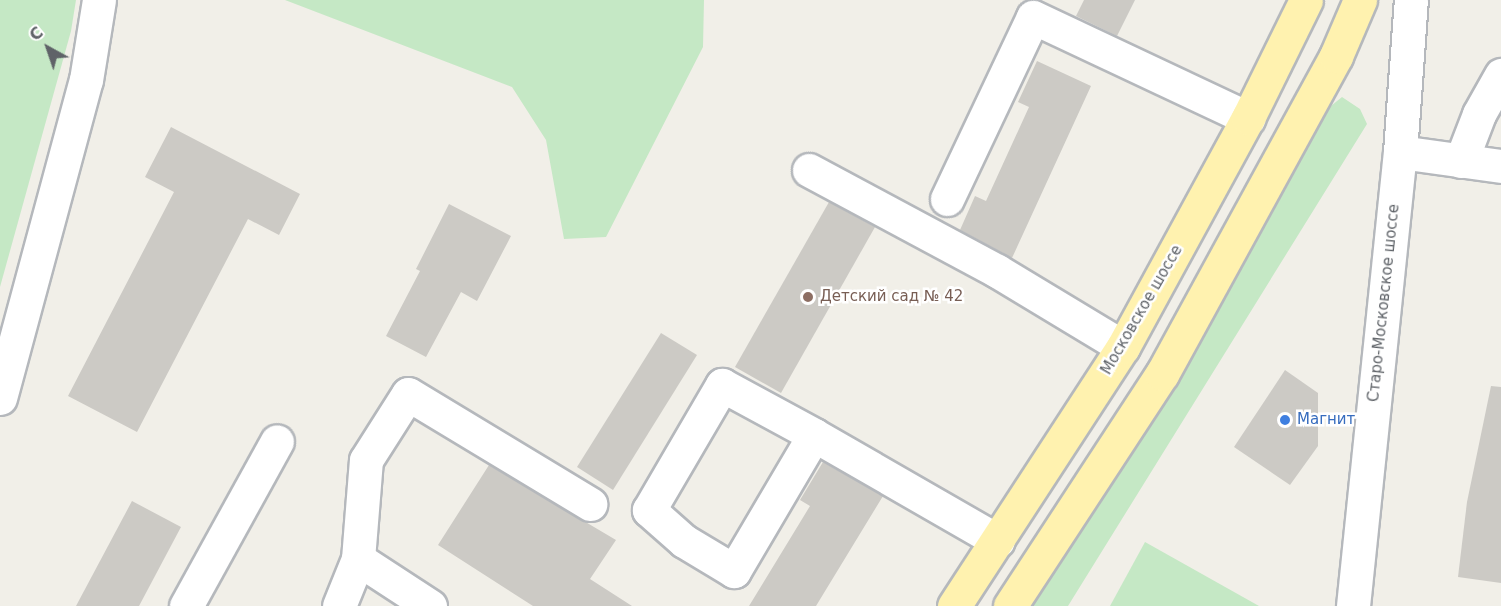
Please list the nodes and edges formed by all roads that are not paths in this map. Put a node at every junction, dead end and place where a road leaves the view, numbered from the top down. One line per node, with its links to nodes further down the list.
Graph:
1 (99, 0): 14 (street)
2 (1306, 0): 7 (main road, Московское шоссе)
3 (1360, 0): 24 (main road)
4 (1411, 0): 8 (street, Старо-Московское шоссе)
5 (1037, 8): 7 (street); 12 (street)
6 (1501, 75): 9 (street)
7 (1248, 118): 13 (main road, Московское шоссе)
8 (1400, 152): 9 (street); 25 (street, Старо-Московское шоссе)
9 (1461, 161): 10 (street)
10 (1501, 166)
11 (809, 170): 13 (street)
12 (947, 199)
13 (1123, 347): 18 (main road, Московское шоссе)
14 (0, 398)
15 (814, 435): 15 (street); 18 (street)
16 (277, 441): 20 (street)
17 (590, 504): 19 (street)
18 (998, 541): 23 (main road, Московское шоссе)
19 (358, 560): 21 (street); 22 (street)
20 (186, 606)
21 (339, 606)
22 (430, 606)
23 (954, 606)
24 (1010, 606)
25 (1353, 606)

